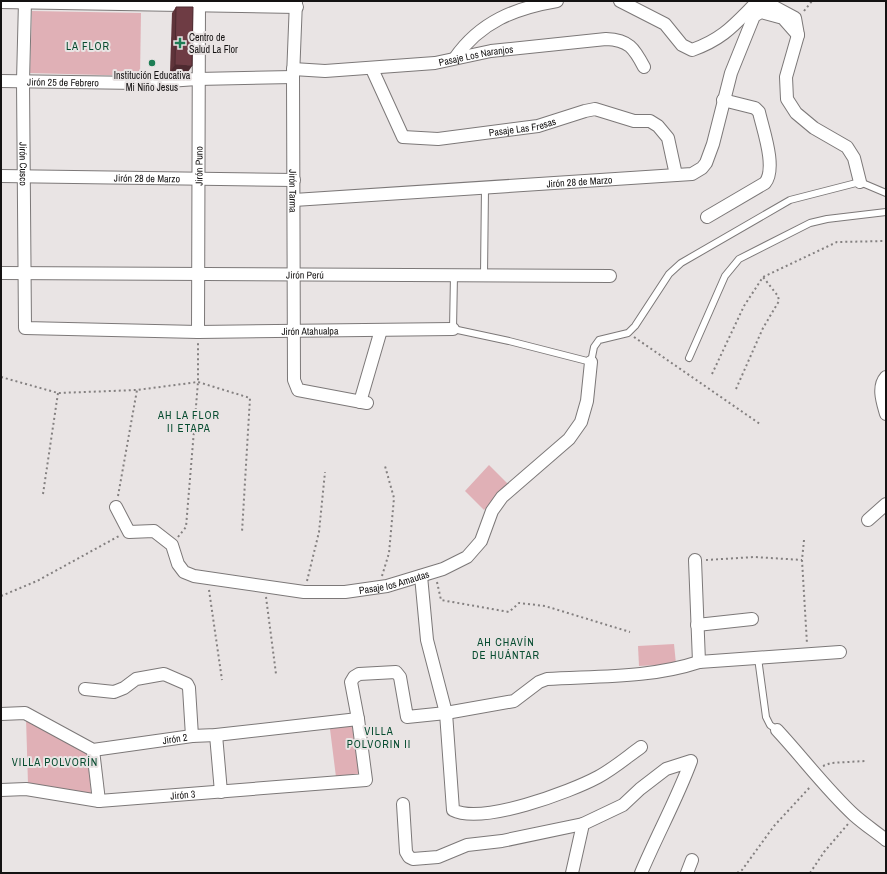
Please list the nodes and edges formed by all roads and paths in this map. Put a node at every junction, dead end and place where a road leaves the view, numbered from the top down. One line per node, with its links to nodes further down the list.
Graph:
1 (522, 1): 8 (street)
2 (557, 1): 8 (street)
3 (620, 1): 9 (street)
4 (1, 2): 5 (street)
5 (25, 2): 6 (street); 16 (street, Jirón Cusco)
6 (199, 3): 7 (street); 14 (street, Jirón Puno)
7 (297, 4): 13 (street, Jirón Tarma)
8 (504, 15): 10 (street)
9 (798, 35): 17 (street, Jirón 28 de Marzo); 23 (street)
10 (455, 58): 11 (street, Pasaje Los Naranjos); 12 (street, Pasaje Los Naranjos)
11 (644, 67)
12 (372, 69): 13 (street, Pasaje Los Naranjos); 18 (street, Pasaje Las Fresas)
13 (293, 73): 14 (street, Jirón 25 de Febrero); 22 (street, Jirón Tarma)
14 (197, 78): 16 (street, Jirón 25 de Febrero); 21 (street, Jirón Puno)
15 (1, 81): 16 (street, Jirón 25 de Febrero)
16 (23, 81): 20 (street, Jirón Cusco)
17 (723, 100): 18 (street, Jirón 28 de Marzo); 28 (street)
18 (676, 175): 24 (street, Jirón 28 de Marzo)
19 (1, 176): 20 (street, Jirón 28 de Marzo)
20 (24, 177): 21 (street, Jirón 28 de Marzo); 31 (street, Jirón Cusco)
21 (198, 179): 22 (street, Jirón 28 de Marzo); 32 (street, Jirón Puno)
22 (294, 180): 26 (street, Jirón Tarma)
23 (860, 182): 25 (lane); 43 (lane)
24 (485, 188): 26 (street, Jirón 28 de Marzo); 35 (lane)
25 (886, 193)
26 (294, 200): 33 (street, Jirón Tarma)
27 (886, 212): 44 (lane)
28 (707, 218)
29 (886, 241): 37 (path)
30 (1, 273): 31 (street, Jirón Perú)
31 (24, 273): 32 (street, Jirón Perú); 38 (street, Jirón Cusco)
32 (198, 274): 33 (street, Jirón Perú); 42 (street, Jirón Puno)
33 (294, 274): 34 (street, Jirón Perú); 41 (street, Jirón Tarma)
34 (454, 275): 35 (street, Jirón Perú); 39 (lane)
35 (484, 275): 36 (street, Jirón Perú)
36 (610, 276)
37 (763, 277): 46 (path); 50 (path)
38 (25, 328): 42 (street, Jirón Atahualpa)
39 (453, 329): 40 (street, Jirón Atahualpa); 45 (lane, Jirón Atahualpa)
40 (381, 330): 41 (street, Jirón Atahualpa); 41 (street, Jirón Tarma)
41 (294, 331): 42 (street, Jirón Atahualpa)
42 (198, 332): 49 (path)
43 (628, 333): 45 (lane); 54 (path)
44 (689, 358)
45 (591, 362): 67 (street, Pasaje los Amautas)
46 (712, 374)
47 (1, 377): 52 (path)
48 (886, 377): 53 (street)
49 (198, 382): 51 (path); 62 (path); 64 (path)
50 (736, 389)
51 (137, 390): 52 (path); 59 (path)
52 (58, 393): 57 (path)
53 (886, 414)
54 (760, 424)
55 (385, 466): 71 (path)
56 (325, 472): 72 (path)
57 (43, 494)
58 (886, 504): 60 (street)
59 (116, 507): 61 (street)
60 (868, 520)
61 (129, 532): 64 (street); 73 (path)
62 (242, 532)
63 (804, 540): 66 (path)
64 (172, 545): 69 (street, Pasaje los Amautas)
65 (694, 560): 66 (path); 75 (street)
66 (802, 560): 78 (path)
67 (434, 572): 68 (street, Pasaje los Amautas); 76 (path)
68 (421, 576): 71 (street, Pasaje los Amautas); 84 (street)
69 (208, 578): 70 (street, Pasaje los Amautas); 82 (path)
70 (264, 586): 72 (street, Pasaje los Amautas); 81 (path)
71 (379, 587): 72 (street, Pasaje los Amautas)
72 (304, 592)
73 (1, 596)
74 (752, 619): 75 (street)
75 (697, 625): 80 (street)
76 (630, 632)
77 (840, 652): 78 (street)
78 (808, 654): 79 (street)
79 (758, 658): 80 (street); 87 (lane)
80 (699, 662): 84 (street)
81 (276, 674)
82 (222, 680)
83 (86, 689): 88 (street)
84 (446, 713): 86 (street); 90 (street)
85 (1, 714): 91 (street)
86 (358, 719): 89 (street, Jirón 2); 95 (street, Jirón 3)
87 (777, 730): 93 (street)
88 (192, 736): 89 (street, Jirón 2); 91 (street, Jirón 2)
89 (216, 736): 95 (street)
90 (641, 747)
91 (93, 750): 96 (street)
92 (865, 761): 93 (path)
93 (816, 774): 98 (street); 105 (path)
94 (1, 790): 96 (street, Jirón 3)
95 (220, 792): 96 (street, Jirón 3)
96 (99, 801)
97 (402, 804): 99 (street)
98 (855, 816): 100 (street); 106 (path)
99 (583, 824): 102 (street); 103 (street)
100 (886, 840)
101 (692, 860): 104 (street)
102 (572, 873)
103 (641, 873)
104 (687, 873)
105 (737, 873)
106 (810, 873)

